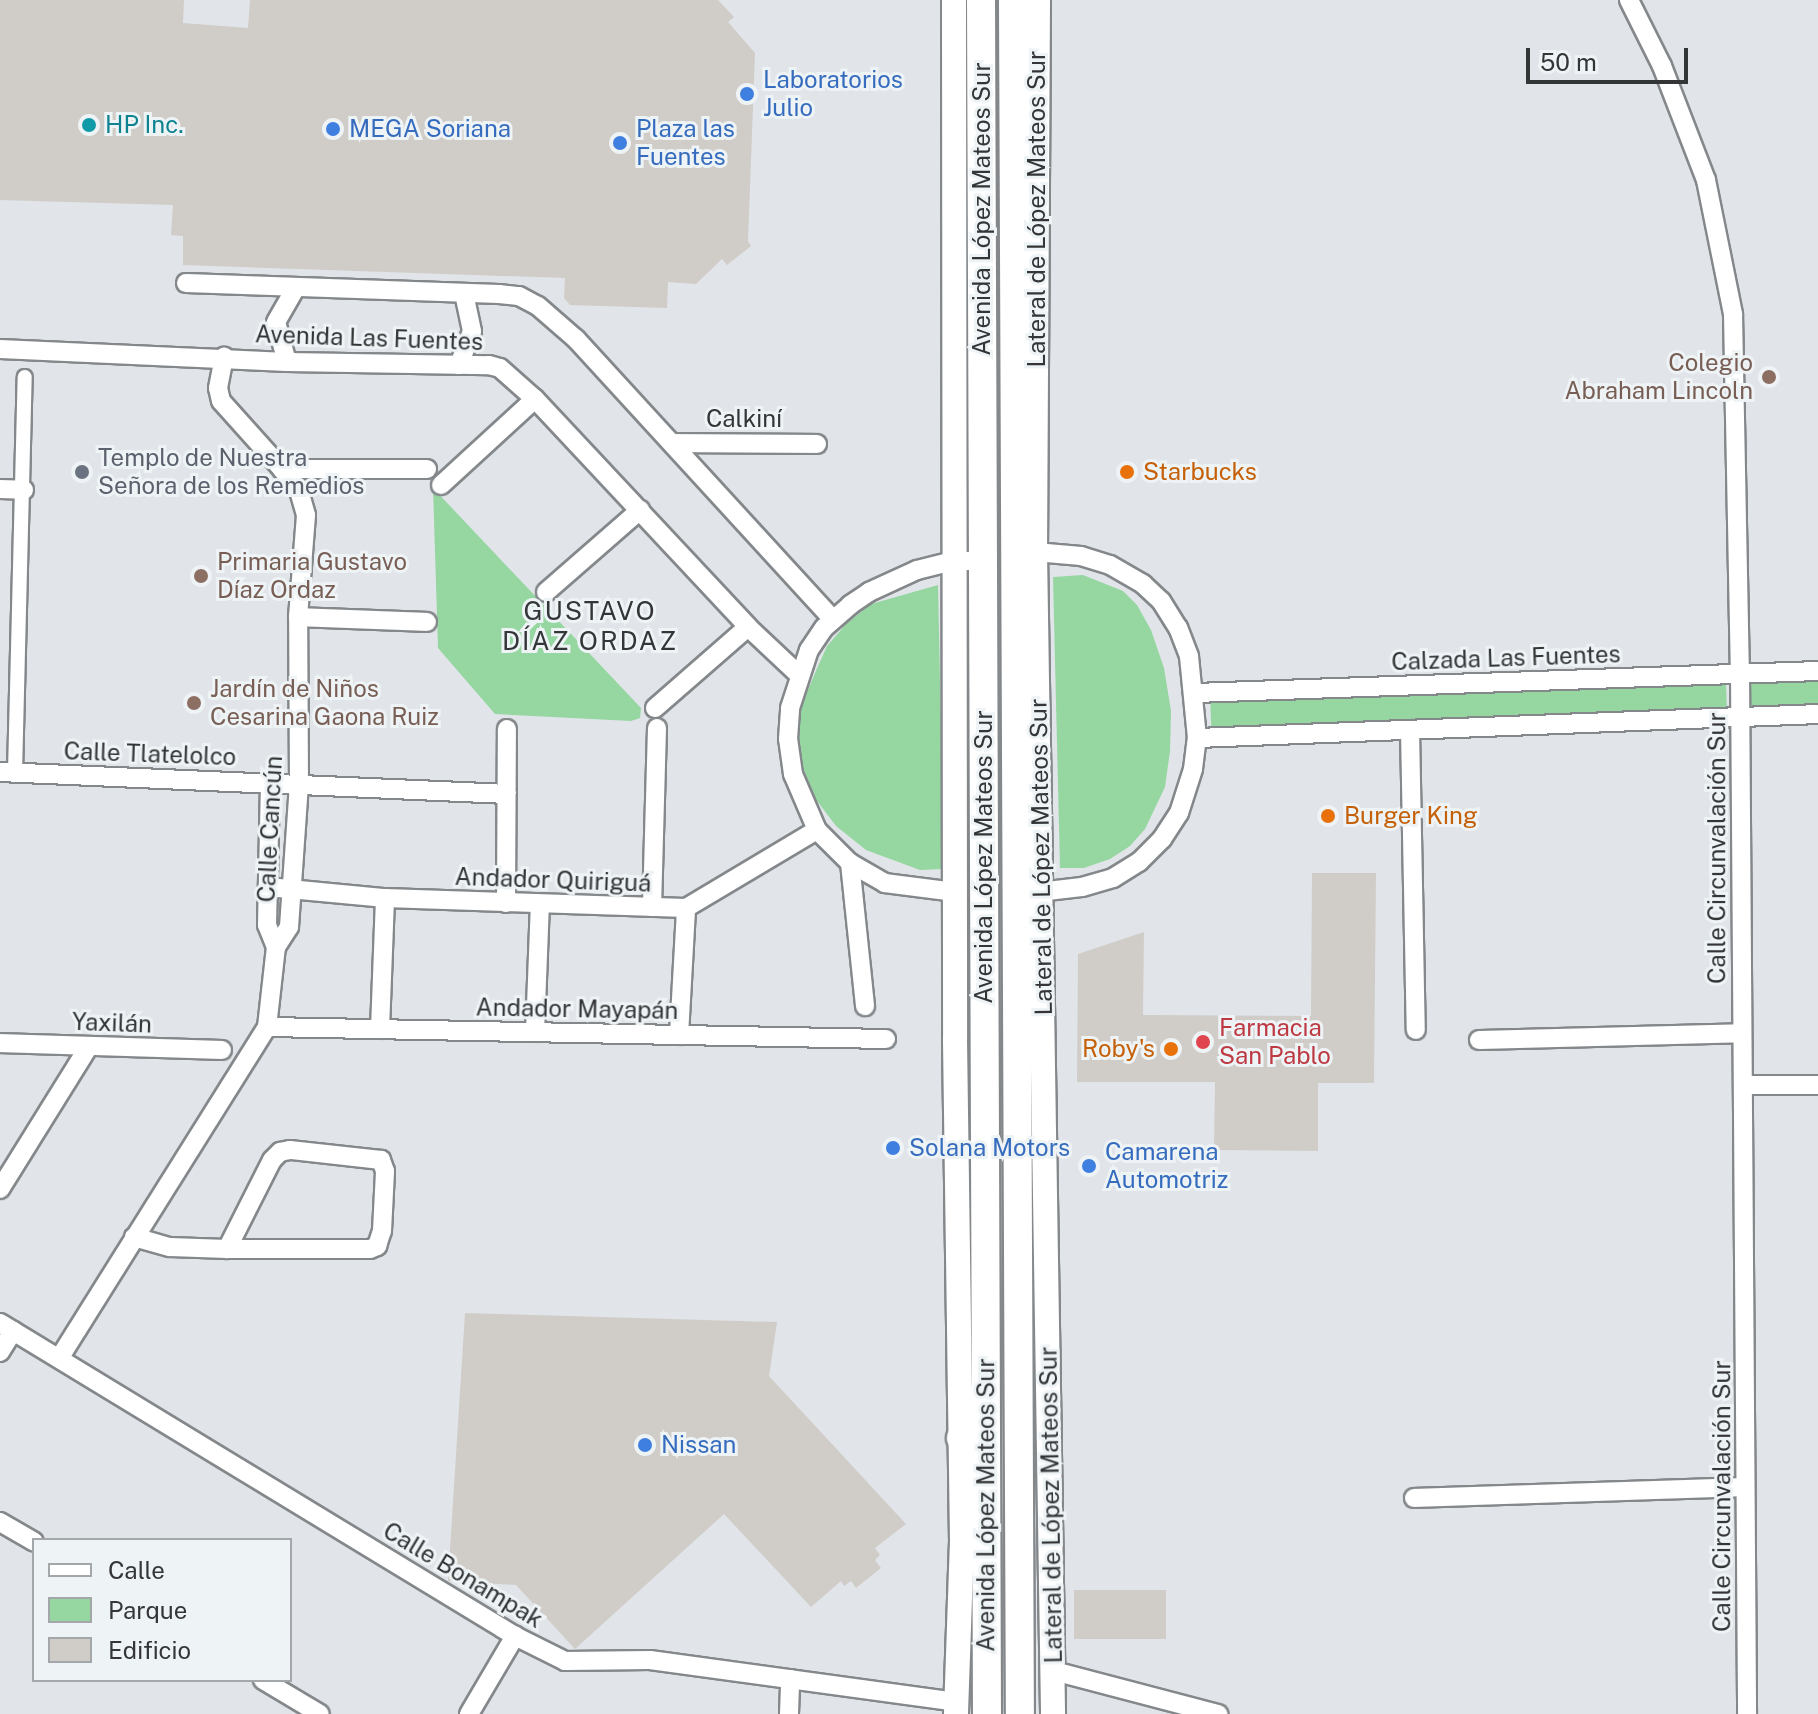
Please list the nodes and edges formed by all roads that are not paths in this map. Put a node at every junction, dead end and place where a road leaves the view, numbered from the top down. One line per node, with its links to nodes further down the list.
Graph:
1 (954, 0): 24 (main road)
2 (981, 0): 25 (main road, Avenida López Mateos Sur)
3 (1013, 0): 51 (main road, Avenida López Mateos Sur)
4 (1038, 0): 23 (main road, Lateral de López Mateos Sur)
5 (1629, 0): 32 (street, Calle Circunvalación Sur)
6 (186, 283): 7 (street, Avenida Las Fuentes)
7 (295, 289): 8 (street, Avenida Las Fuentes); 11 (street)
8 (464, 294): 12 (street); 15 (street, Avenida Las Fuentes)
9 (0, 349): 10 (street, Avenida Las Fuentes)
10 (224, 357): 11 (street, Avenida Las Fuentes); 17 (street, Calle Cancún)
11 (287, 362): 12 (street, Avenida Las Fuentes)
12 (459, 365): 14 (street, Avenida Las Fuentes)
13 (25, 377): 21 (street)
14 (535, 399): 19 (street); 22 (street, Avenida Las Fuentes)
15 (672, 443): 16 (street, Calkiní); 28 (street, Avenida Las Fuentes)
16 (817, 444)
17 (282, 469): 18 (street); 27 (street, Calle Cancún)
18 (427, 469)
19 (441, 485)
20 (0, 489): 21 (street)
21 (24, 490): 42 (street)
22 (640, 510): 26 (street); 30 (street, Avenida Las Fuentes)
23 (1035, 552): 34 (street); 51 (main road, Lateral de López Mateos Sur)
24 (954, 561): 25 (street); 28 (street); 50 (main road)
25 (983, 561): 78 (main road, Avenida López Mateos Sur)
26 (546, 592)
27 (298, 617): 29 (street); 44 (street, Calle Cancún)
28 (833, 619): 33 (street)
29 (427, 622)
30 (748, 627): 33 (street, Avenida Las Fuentes); 35 (street)
31 (1818, 671): 32 (street, Calzada Las Fuentes)
32 (1740, 673): 34 (street, Calzada Las Fuentes); 37 (street, Calle Circunvalación Sur)
33 (798, 674): 46 (street)
34 (1195, 693): 41 (street)
35 (655, 708)
36 (1818, 714): 37 (street)
37 (1740, 717): 40 (street); 63 (street, Calle Circunvalación Sur)
38 (657, 728): 55 (street)
39 (507, 729): 45 (street)
40 (1410, 730): 41 (street); 61 (street)
41 (1197, 738): 51 (street)
42 (8, 772): 43 (street, Calle Tlatelolco)
43 (270, 782): 44 (street, Calle Tlatelolco); 48 (street, Calle Cancún)
44 (299, 783): 45 (street, Calle Tlatelolco); 49 (street, Calle Cancún)
45 (507, 794): 53 (street)
46 (817, 830): 47 (street); 56 (street)
47 (850, 863): 50 (street); 58 (street)
48 (268, 887): 49 (street, Andador Quiriguá); 57 (street, Calle Cancún)
49 (294, 890): 52 (street, Andador Quiriguá); 57 (street, Calle Cancún)
50 (955, 892): 79 (main road)
51 (1028, 893): 85 (main road, Lateral de López Mateos Sur); 93 (main road, Avenida López Mateos Sur)
52 (385, 898): 53 (street, Andador Quiriguá); 60 (street)
53 (506, 903): 54 (street, Andador Quiriguá)
54 (540, 904): 55 (street, Andador Quiriguá); 62 (street)
55 (652, 907): 56 (street, Andador Quiriguá)
56 (686, 908): 64 (street)
57 (276, 947): 59 (street, Calle Cancún)
58 (865, 1006)
59 (267, 1027): 60 (street, Andador Mayapán); 73 (street, Calle Cancún)
60 (380, 1029): 62 (street, Andador Mayapán)
61 (1416, 1030)
62 (535, 1032): 64 (street, Andador Mayapán)
63 (1742, 1033): 66 (street); 70 (street, Calle Circunvalación Sur)
64 (679, 1035): 65 (street, Andador Mayapán)
65 (886, 1039)
66 (1479, 1040)
67 (0, 1043): 68 (street, Yaxilán)
68 (89, 1046): 69 (street, Yaxilán); 72 (street)
69 (222, 1050)
70 (1743, 1085): 71 (street); 80 (street, Calle Circunvalación Sur)
71 (1818, 1085)
72 (3, 1178)
73 (134, 1237): 74 (street); 77 (street, Calle Cancún)
74 (227, 1249): 74 (street)
75 (6, 1327): 76 (street); 77 (street, Calle Bonampak)
76 (0, 1352)
77 (60, 1357): 84 (street, Calle Bonampak)
78 (985, 1392): 79 (main road); 92 (main road, Avenida López Mateos Sur)
79 (961, 1438): 88 (main road)
80 (1745, 1487): 81 (street); 96 (street, Calle Circunvalación Sur)
81 (1414, 1498)
82 (0, 1522): 83 (street)
83 (32, 1541)
84 (515, 1636): 86 (street, Calle Bonampak); 90 (street)
85 (1054, 1671): 94 (main road, Lateral de López Mateos Sur); 95 (street)
86 (790, 1679): 88 (street, Calle Bonampak); 91 (street)
87 (266, 1682): 89 (street)
88 (956, 1708)
89 (320, 1714)
90 (469, 1714)
91 (789, 1714)
92 (987, 1714)
93 (1020, 1714)
94 (1053, 1714)
95 (1218, 1714)
96 (1747, 1714)

